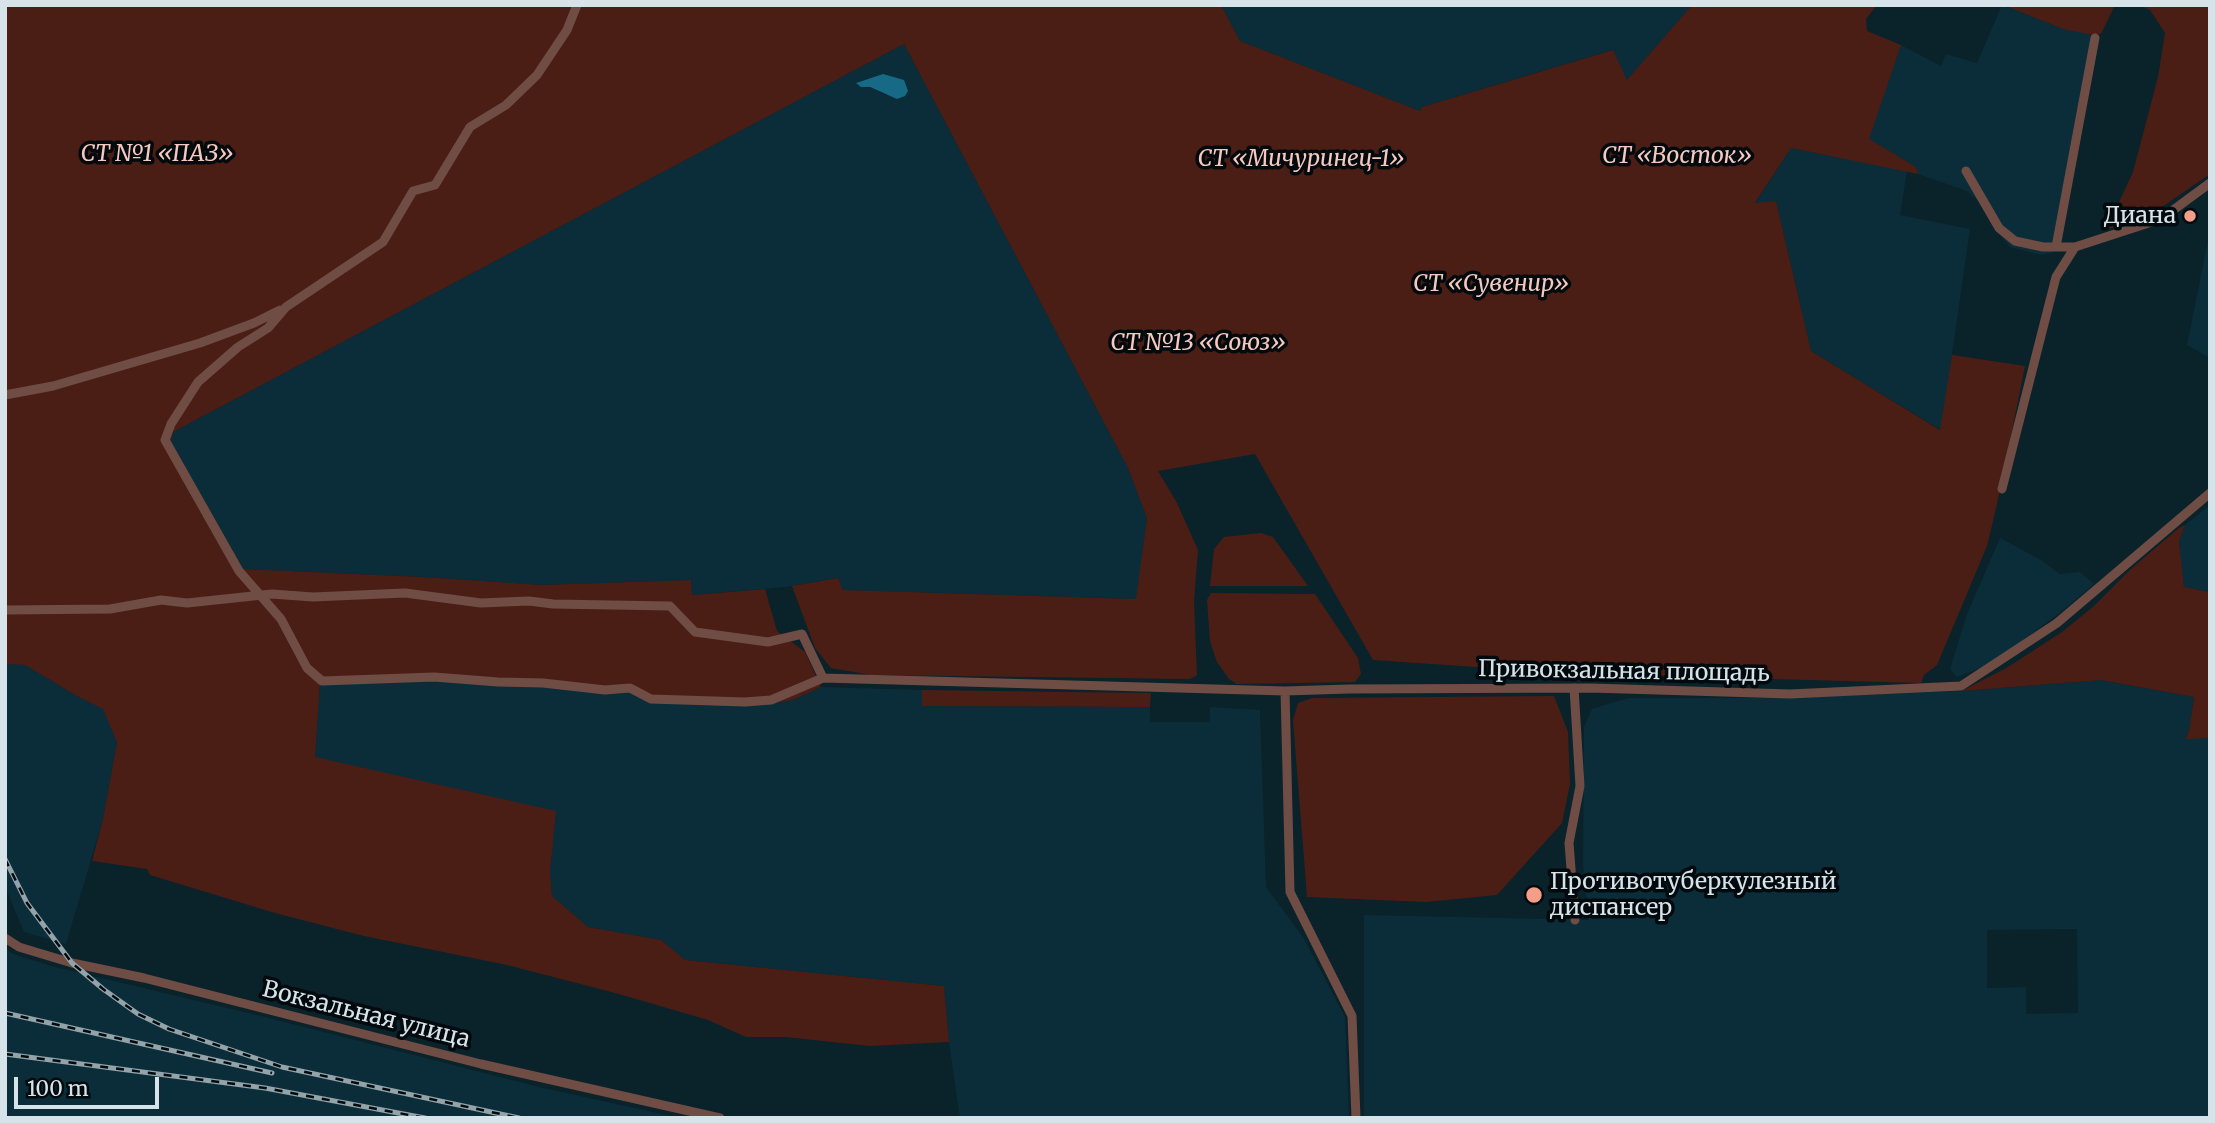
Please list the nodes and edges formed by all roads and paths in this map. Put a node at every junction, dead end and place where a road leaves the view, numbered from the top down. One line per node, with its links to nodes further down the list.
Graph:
1 (577, 5): 7 (street)
2 (2095, 38): 5 (street)
3 (1966, 171): 5 (street)
4 (2210, 183): 6 (street)
5 (2056, 247): 6 (street)
6 (2075, 247): 9 (street)
7 (286, 307): 8 (street); 11 (street)
8 (5, 395)
9 (2002, 489)
10 (2210, 493): 14 (street, Привокзальная площадь)
11 (260, 595): 12 (street); 13 (street); 13 (street)
12 (5, 610)
13 (823, 678): 15 (street, Привокзальная площадь)
14 (1574, 688): 15 (street, Привокзальная площадь); 16 (street)
15 (1285, 691): 19 (street)
16 (1575, 920)
17 (5, 938): 18 (street, Вокзальная улица)
18 (720, 1118)
19 (1356, 1118)

